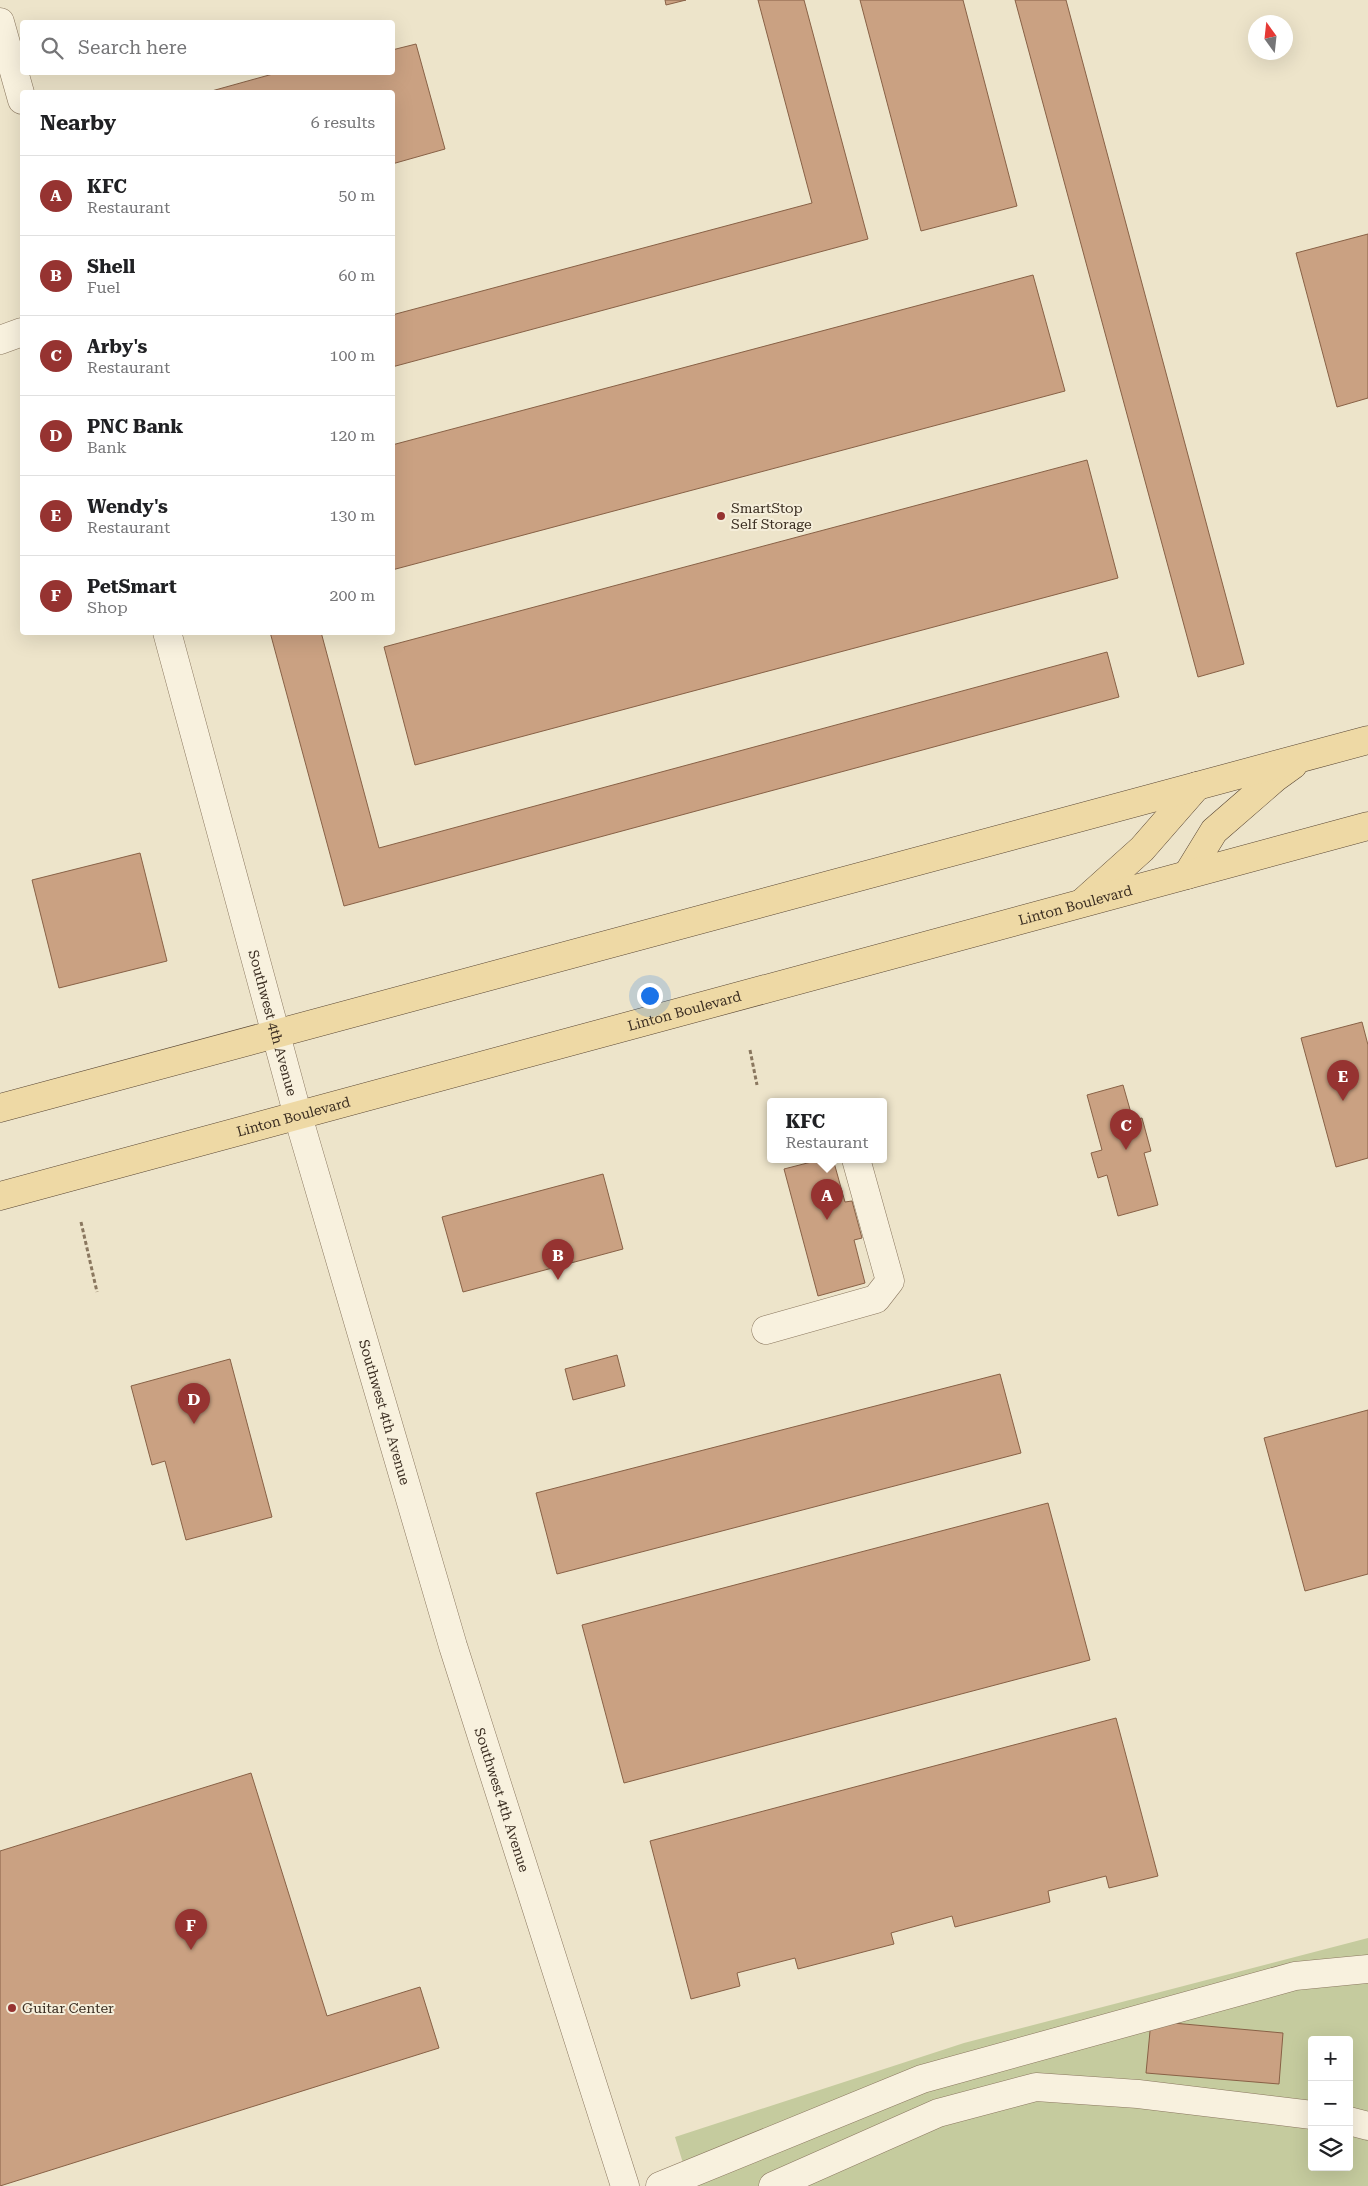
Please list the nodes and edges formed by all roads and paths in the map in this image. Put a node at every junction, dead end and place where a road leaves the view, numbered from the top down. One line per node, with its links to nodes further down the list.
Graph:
1 (0, 22): 2 (street)
2 (20, 93)
3 (20, 333): 4 (street)
4 (0, 340)
5 (168, 635): 12 (street, Southwest 4th Avenue)
6 (1368, 740): 7 (main road)
7 (1305, 758): 8 (main road); 10 (main road)
8 (1197, 786): 11 (main road); 12 (main road)
9 (1368, 826): 10 (main road, Linton Boulevard)
10 (1187, 875): 11 (main road, Linton Boulevard)
11 (1080, 904): 16 (main road, Linton Boulevard)
12 (276, 1034): 15 (main road); 16 (street, Southwest 4th Avenue)
13 (750, 1050): 14 (path)
14 (757, 1085)
15 (0, 1108)
16 (298, 1116): 18 (main road, Linton Boulevard); 26 (street, Southwest 4th Avenue)
17 (857, 1163): 21 (street)
18 (0, 1196)
19 (82, 1222): 20 (path)
20 (97, 1292)
21 (766, 1330)
22 (1368, 1968): 27 (street)
23 (1308, 2115): 28 (street)
24 (1353, 2122): 25 (street)
25 (1368, 2126)
26 (626, 2186)
27 (660, 2186)
28 (773, 2186)

